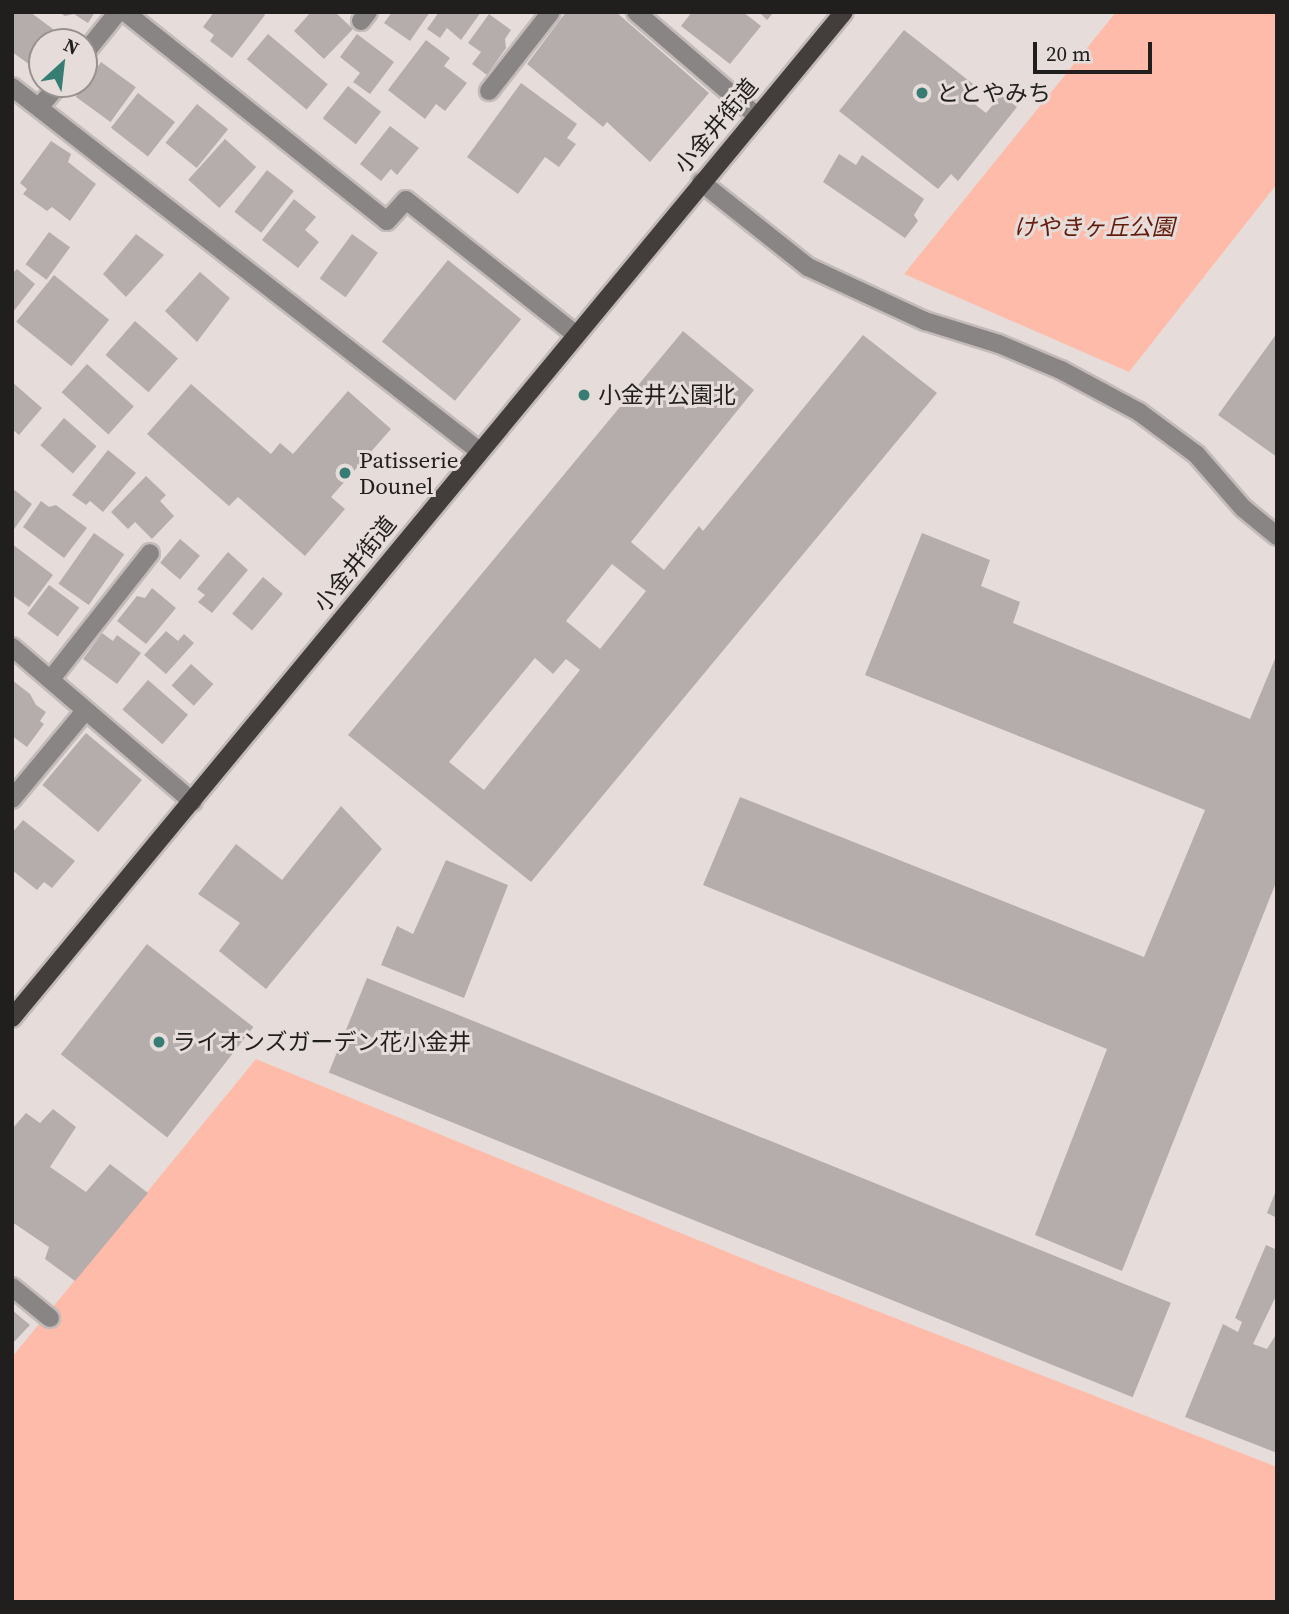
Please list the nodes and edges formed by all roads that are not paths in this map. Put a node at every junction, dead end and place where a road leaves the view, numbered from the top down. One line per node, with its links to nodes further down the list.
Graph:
1 (118, 12): 6 (street)
2 (124, 12): 13 (street)
3 (551, 12): 8 (street)
4 (636, 12): 11 (street)
5 (844, 12): 11 (main road, 小金井街道)
6 (98, 37)
7 (12, 87): 10 (street)
8 (489, 91)
9 (47, 98): 10 (street)
10 (40, 106): 14 (street)
11 (757, 116): 12 (main road, 小金井街道)
12 (701, 183): 13 (main road, 小金井街道); 15 (street)
13 (575, 334): 14 (main road, 小金井街道)
14 (479, 452): 21 (main road, 小金井街道)
15 (1277, 536)
16 (150, 553): 18 (street)
17 (12, 647): 18 (street)
18 (51, 679): 19 (street)
19 (85, 711): 20 (street); 21 (street)
20 (12, 799)
21 (193, 802): 22 (main road, 小金井街道)
22 (12, 1018)
23 (12, 1287): 24 (street)
24 (50, 1318)

